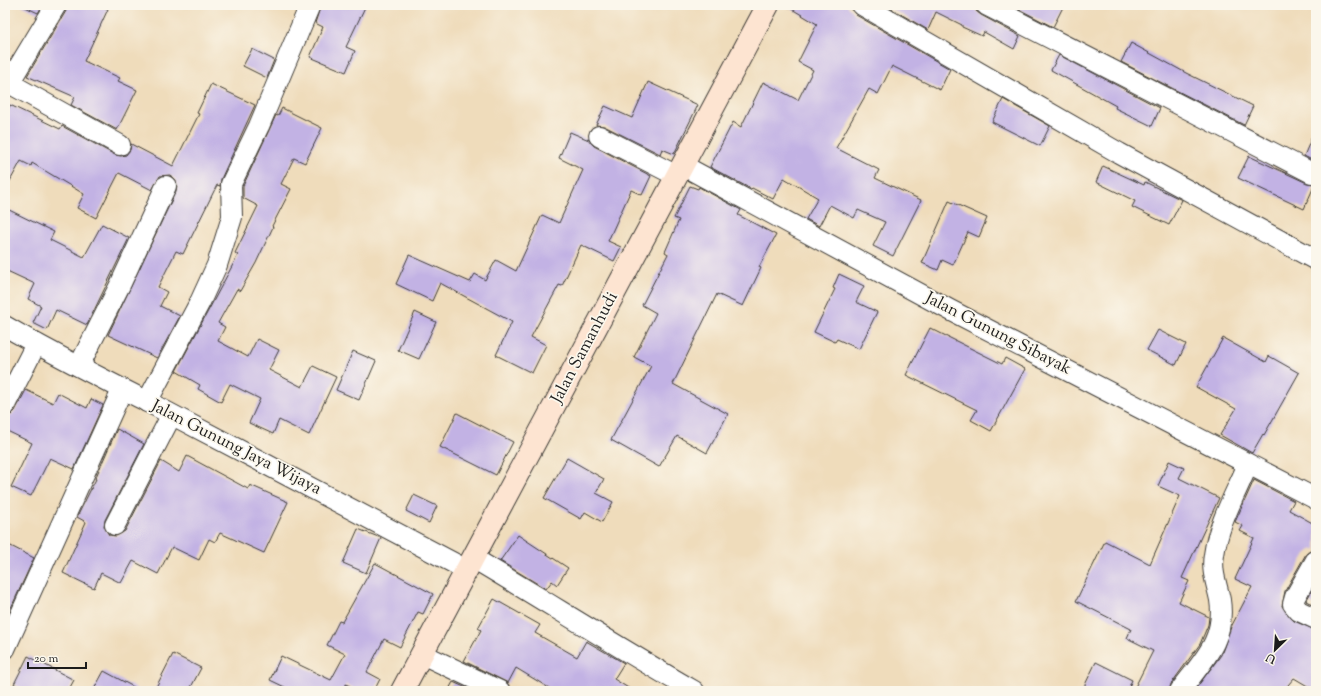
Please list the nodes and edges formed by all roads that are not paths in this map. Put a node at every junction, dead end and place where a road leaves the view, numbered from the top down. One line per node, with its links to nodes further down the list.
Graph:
1 (56, 5): 6 (street)
2 (310, 5): 17 (street)
3 (768, 5): 9 (street, Jalan Samanhudi)
4 (862, 5): 12 (street)
5 (986, 5): 10 (street)
6 (6, 85): 8 (street)
7 (599, 136): 9 (street, Jalan Gunung Sibayak)
8 (120, 145)
9 (679, 171): 20 (street, Jalan Gunung Sibayak); 24 (street, Jalan Samanhudi)
10 (1312, 173)
11 (166, 186): 15 (street)
12 (1316, 260)
13 (5, 326): 14 (street, Jalan Gunung Jaya Wijaya)
14 (36, 344): 15 (street, Jalan Gunung Jaya Wijaya); 18 (street)
15 (79, 366): 16 (street, Jalan Gunung Jaya Wijaya)
16 (122, 390): 17 (street, Jalan Gunung Jaya Wijaya); 26 (street)
17 (146, 402): 19 (street, Jalan Gunung Jaya Wijaya)
18 (5, 405)
19 (171, 416): 22 (street); 24 (street, Jalan Gunung Jaya Wijaya)
20 (1248, 464): 21 (street, Jalan Gunung Sibayak); 31 (street)
21 (1316, 499)
22 (114, 525)
23 (1316, 560): 25 (street)
24 (470, 564): 27 (street, Jalan Samanhudi); 30 (street, Jalan Gunung Jaya Wijaya)
25 (1316, 619)
26 (5, 648)
27 (422, 654): 28 (street, Jalan Samanhudi); 29 (street)
28 (402, 691)
29 (500, 691)
30 (694, 691)
31 (1180, 691)

